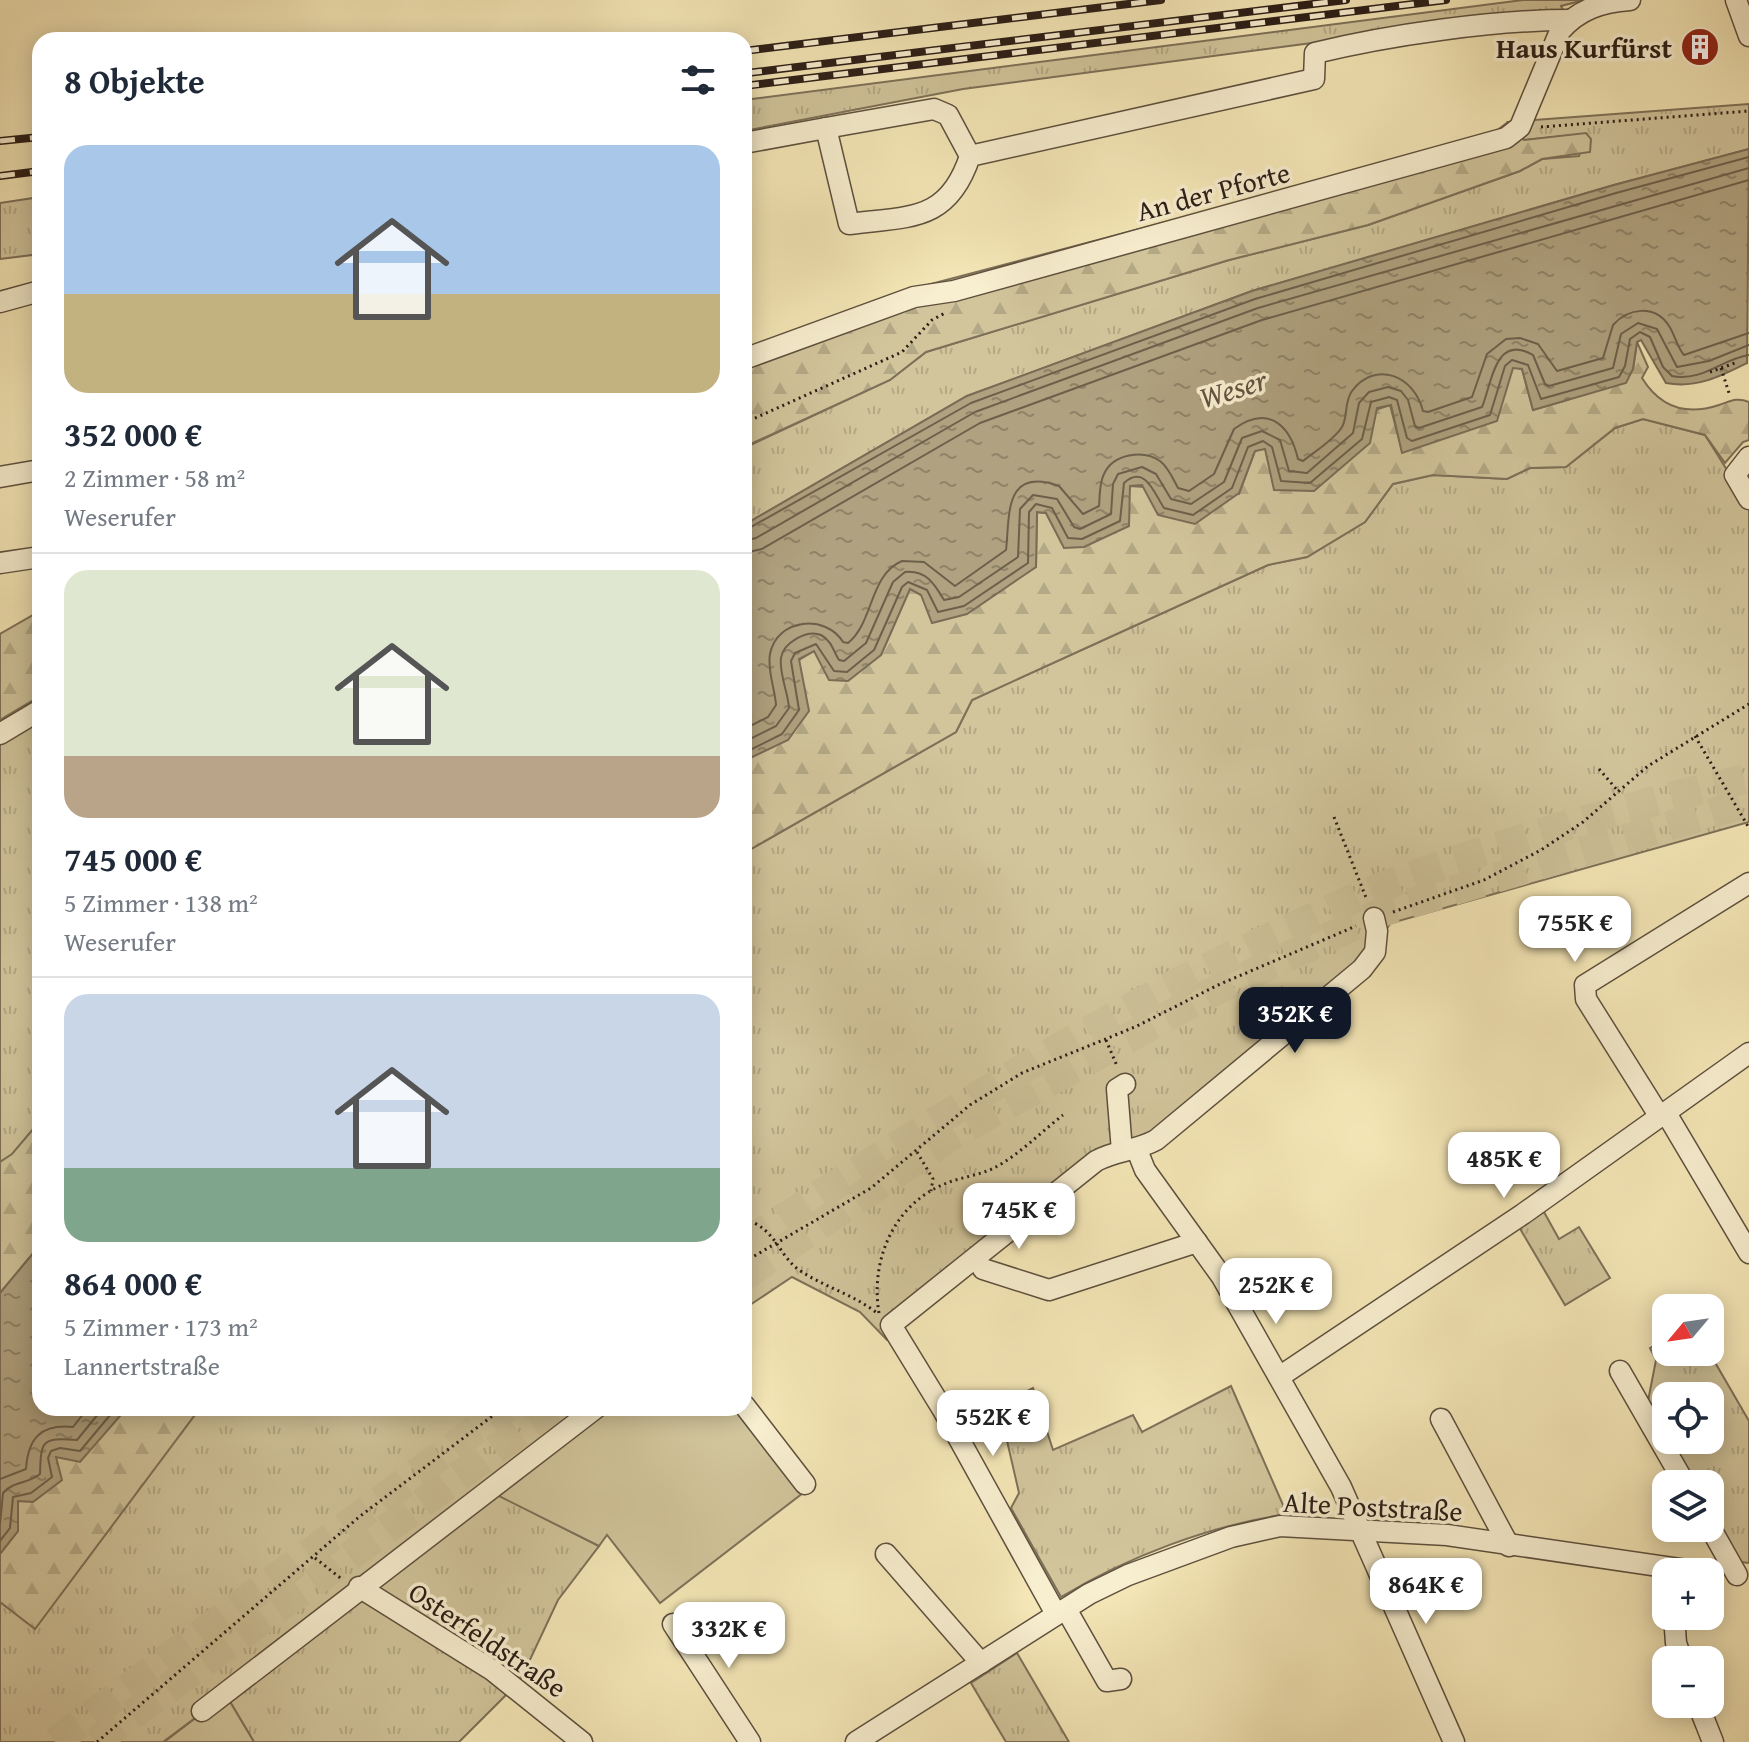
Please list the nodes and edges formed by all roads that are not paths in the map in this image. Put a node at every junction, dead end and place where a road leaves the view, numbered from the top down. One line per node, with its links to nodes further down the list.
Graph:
1 (1630, 0): 3 (street)
2 (1736, 0): 4 (street)
3 (1569, 20): 7 (street); 10 (street, An der Pforte)
4 (1749, 36)
5 (826, 128): 6 (street); 7 (street); 7 (street)
6 (752, 142)
7 (970, 156)
8 (32, 293): 9 (street)
9 (0, 302)
10 (752, 356)
11 (1749, 457): 14 (street)
12 (32, 471): 13 (street)
13 (0, 477)
14 (1749, 499)
15 (32, 558): 16 (street)
16 (0, 563)
17 (32, 715): 18 (street)
18 (0, 734)
19 (1749, 883): 23 (street)
20 (1374, 918): 24 (street)
21 (1749, 1053): 23 (street)
22 (1124, 1085): 24 (street)
23 (1663, 1115): 26 (street); 29 (street)
24 (1130, 1150): 25 (street); 42 (street)
25 (1197, 1242): 27 (street); 29 (street)
26 (1749, 1253)
27 (983, 1269)
28 (1620, 1371): 33 (street)
29 (1279, 1377): 35 (street)
30 (752, 1415): 34 (street)
31 (585, 1416): 41 (street)
32 (1441, 1419): 37 (street)
33 (1677, 1470)
34 (805, 1484)
35 (1360, 1528): 37 (street, Alte Poststraße); 42 (street, Alte Poststraße); 51 (street)
36 (1720, 1542): 40 (street)
37 (1509, 1546): 39 (street, Alte Poststraße)
38 (886, 1554): 44 (street)
39 (1652, 1568)
40 (1743, 1575)
41 (359, 1587): 46 (street); 48 (street, Osterfeldstraße)
42 (1061, 1612): 44 (street, Alte Poststraße); 45 (street)
43 (673, 1624): 49 (street)
44 (981, 1663): 50 (street, Alte Poststraße)
45 (1121, 1679)
46 (202, 1711)
47 (1704, 1718): 52 (street)
48 (582, 1742)
49 (750, 1742)
50 (856, 1742)
51 (1454, 1742)
52 (1713, 1742)

